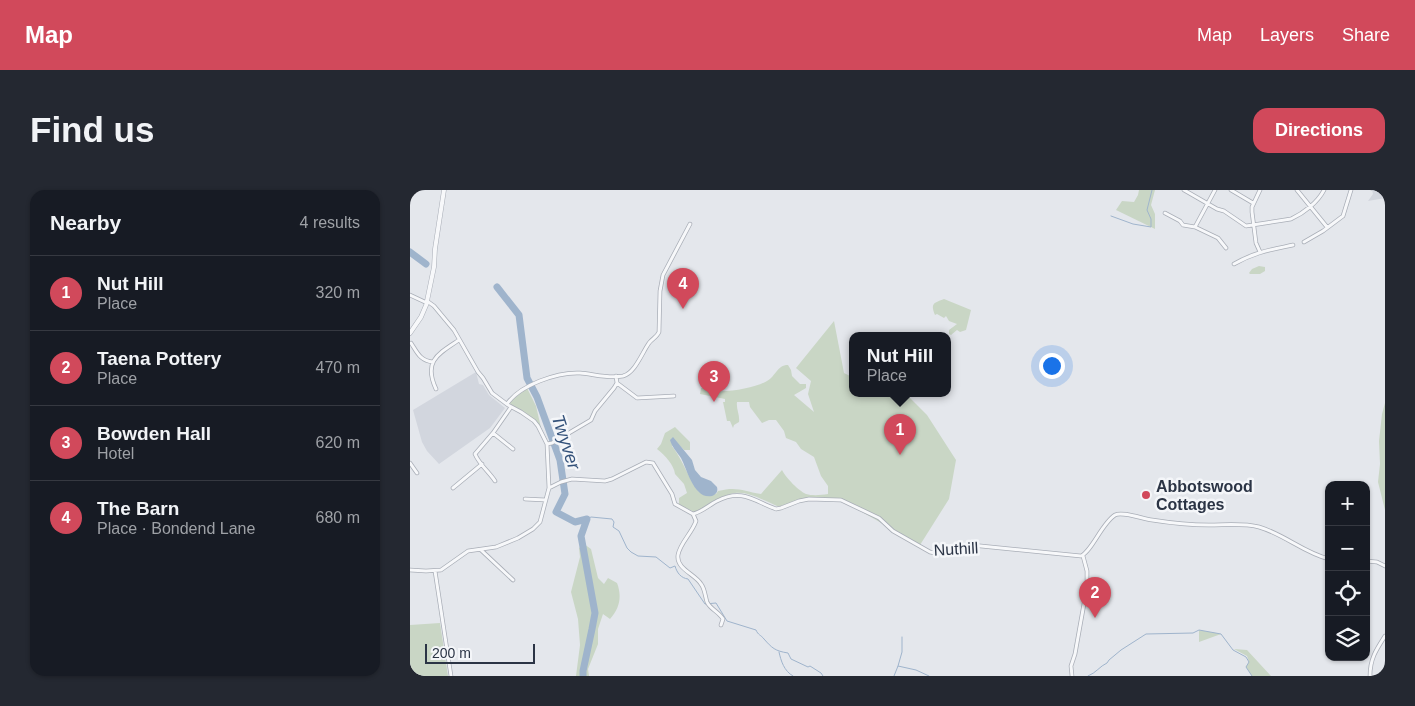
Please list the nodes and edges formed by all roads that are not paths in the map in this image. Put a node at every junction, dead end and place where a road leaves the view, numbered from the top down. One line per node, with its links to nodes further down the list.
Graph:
1 (444, 190): 23 (street)
2 (1184, 190): 10 (street)
3 (1215, 190): 10 (street)
4 (1231, 190): 9 (street)
5 (1260, 190): 9 (street)
6 (1298, 190): 11 (street)
7 (1324, 190): 11 (street)
8 (1351, 190): 16 (street)
9 (1253, 203): 14 (street)
10 (1208, 204): 14 (street); 15 (street)
11 (1310, 206): 14 (street); 16 (street)
12 (1165, 213): 15 (street)
13 (690, 224): 28 (street)
14 (1254, 225): 20 (street)
15 (1195, 227): 19 (street)
16 (1328, 227): 17 (street)
17 (1304, 242)
18 (1293, 245): 20 (street)
19 (1226, 248)
20 (1260, 252): 21 (street)
21 (1234, 264)
22 (410, 295): 23 (street)
23 (427, 302): 24 (street); 25 (street)
24 (410, 333)
25 (459, 340): 27 (street); 32 (street)
26 (411, 345): 27 (street)
27 (432, 362): 30 (street)
28 (616, 376): 29 (street); 32 (street)
29 (617, 382): 31 (street); 35 (street)
30 (434, 388)
31 (674, 396)
32 (506, 404): 33 (street)
33 (511, 406): 34 (street); 35 (street)
34 (493, 433): 36 (street); 38 (street)
35 (547, 444): 42 (street)
36 (513, 449)
37 (410, 463): 39 (street)
38 (482, 464): 40 (street); 41 (street)
39 (410, 474)
40 (496, 481)
41 (453, 488)
42 (549, 488): 44 (street); 45 (street)
43 (525, 499): 44 (street)
44 (546, 500): 46 (street)
45 (693, 514): 47 (street, Nuthill); 54 (street)
46 (480, 549): 52 (street); 53 (street)
47 (1083, 556): 48 (street); 57 (street)
48 (1325, 558)
49 (1370, 561): 50 (street)
50 (1385, 566)
51 (410, 570): 52 (street)
52 (435, 571): 56 (street)
53 (513, 580)
54 (721, 625)
55 (1385, 636): 58 (street)
56 (451, 676)
57 (1072, 676)
58 (1370, 676)

